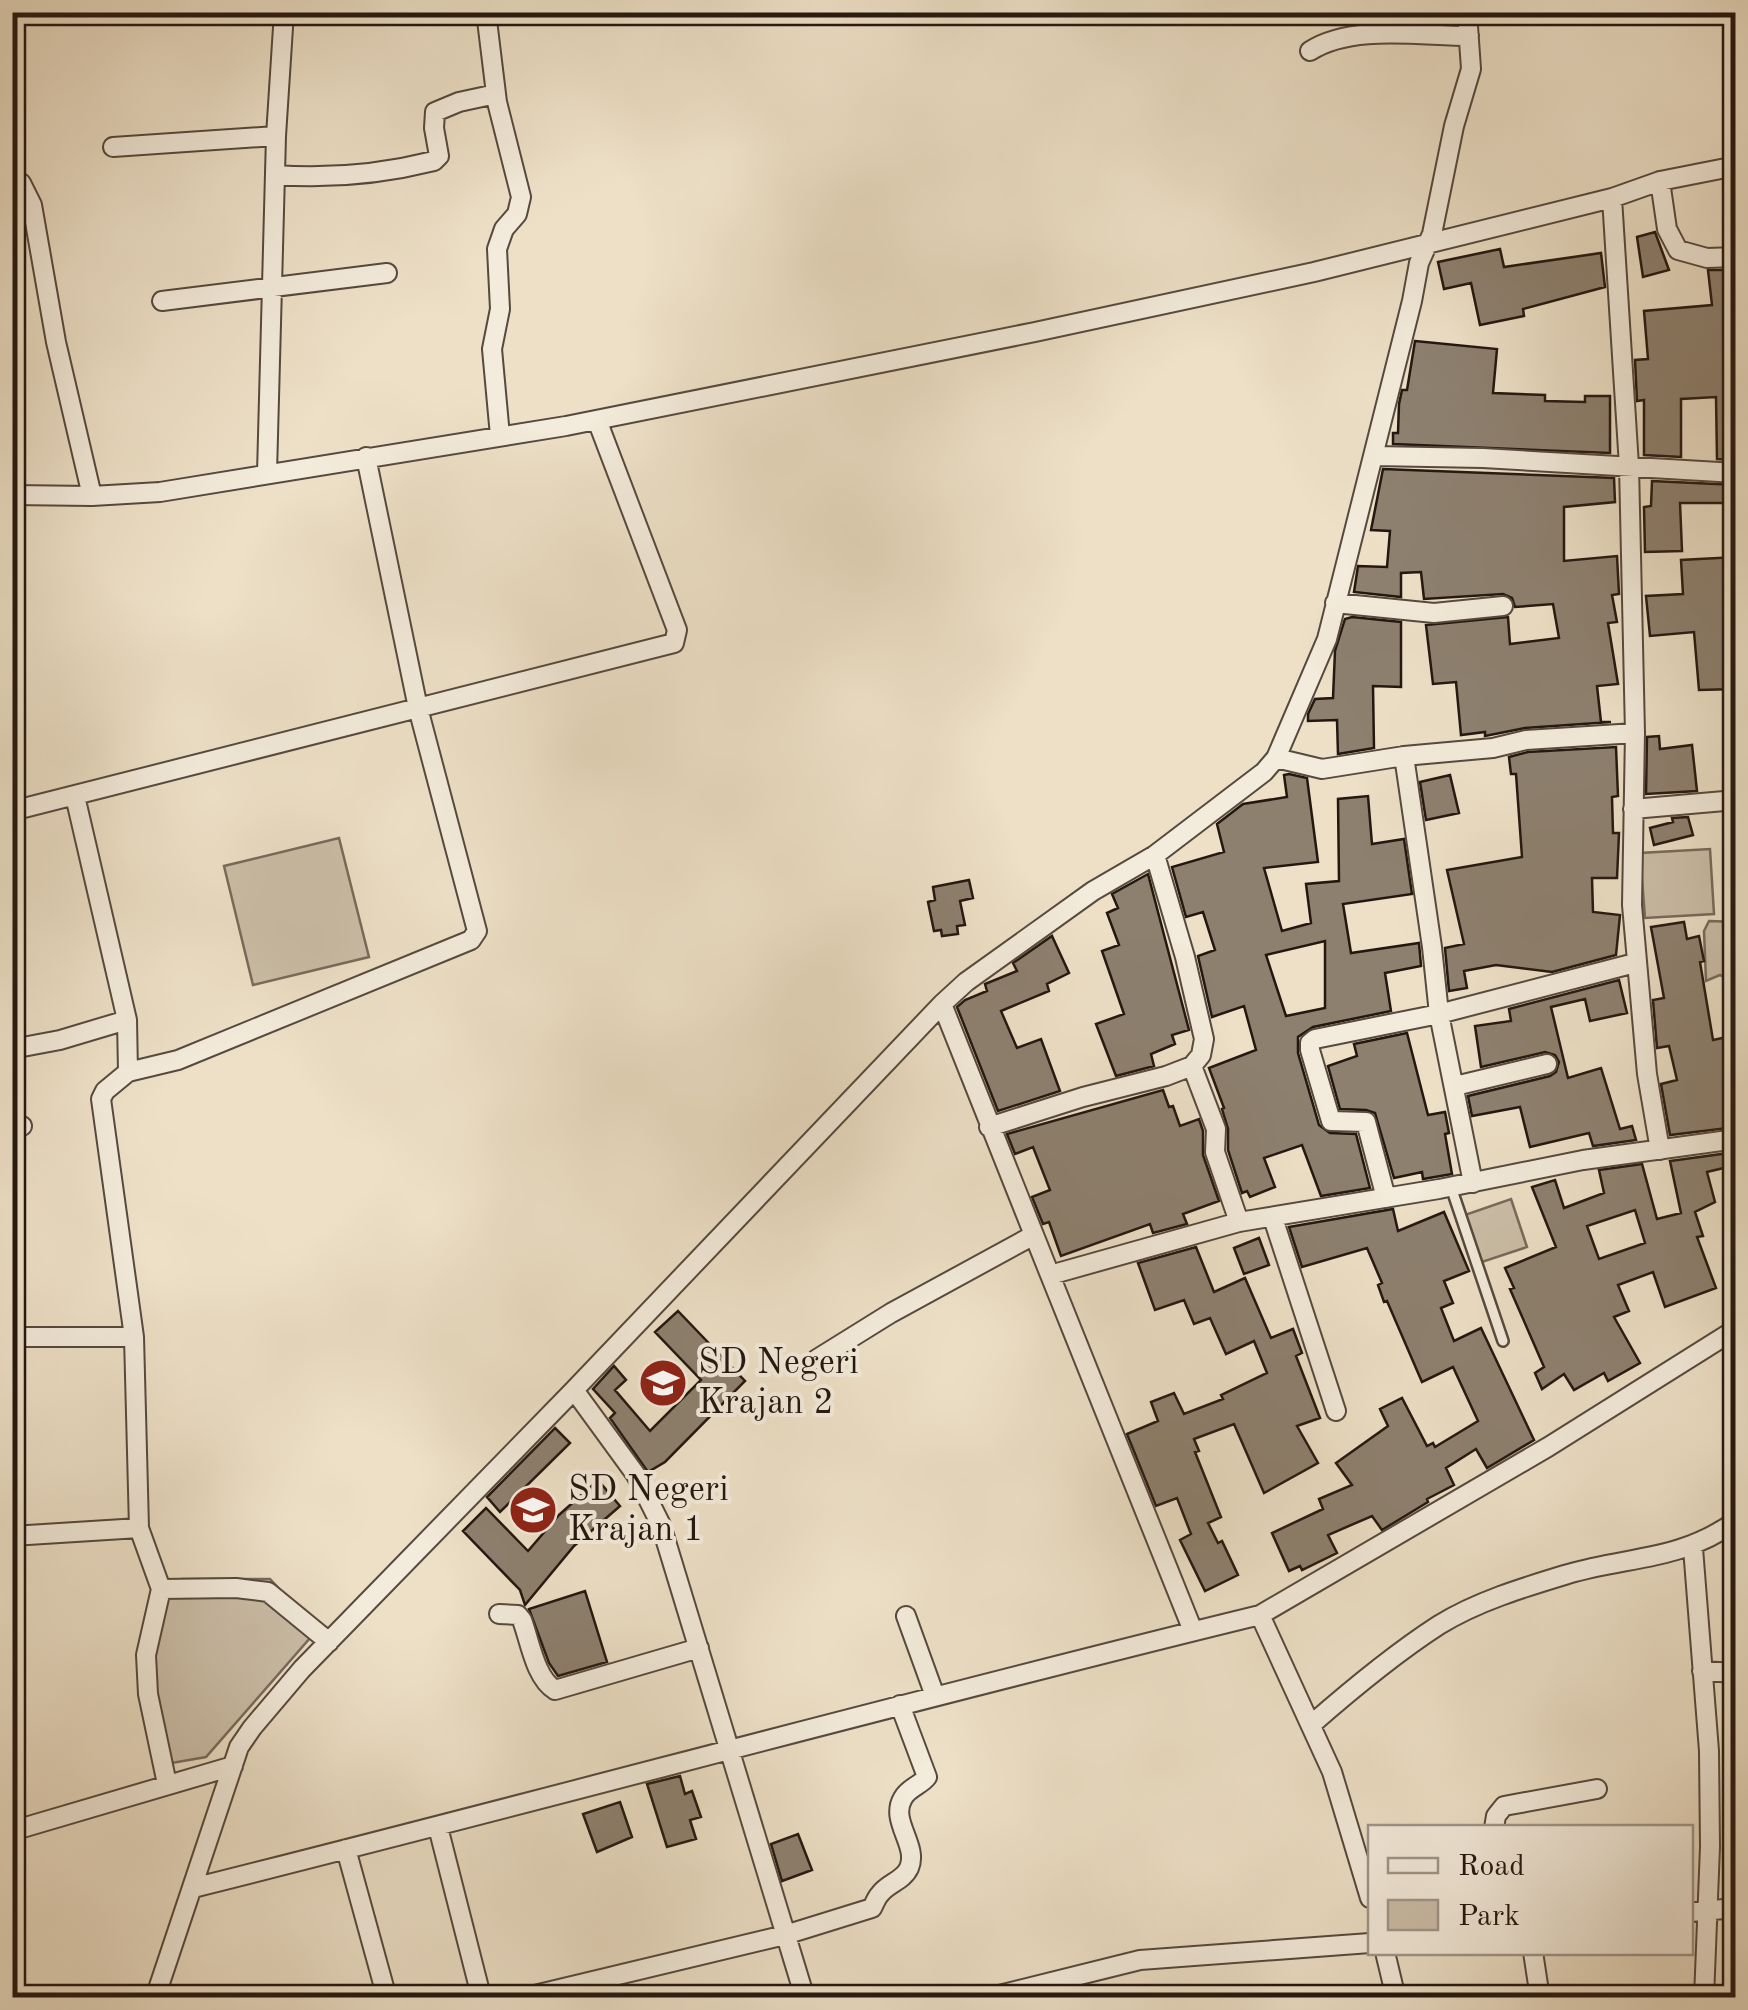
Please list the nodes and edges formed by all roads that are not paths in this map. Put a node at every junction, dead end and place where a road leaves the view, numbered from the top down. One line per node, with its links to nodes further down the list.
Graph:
1 (284, 12): 7 (street)
2 (486, 12): 6 (street)
3 (1467, 12): 4 (street)
4 (1469, 36): 5 (street); 14 (street)
5 (1310, 52)
6 (496, 94): 10 (street); 20 (street)
7 (276, 136): 8 (street); 10 (street)
8 (113, 148)
9 (1736, 166): 12 (street)
10 (275, 175): 17 (street)
11 (12, 179): 27 (street)
12 (1660, 181): 13 (street); 15 (street)
13 (1612, 198): 14 (street); 23 (street)
14 (1429, 242): 19 (street); 21 (street)
15 (1736, 257)
16 (387, 273): 17 (street)
17 (273, 290): 18 (street); 24 (street)
18 (162, 302)
19 (597, 420): 20 (street); 30 (street)
20 (500, 436): 22 (street)
21 (1374, 456): 23 (street); 28 (street)
22 (366, 458): 24 (street); 30 (street)
23 (1629, 466): 25 (street); 31 (street)
24 (267, 473): 27 (street)
25 (1736, 473)
26 (12, 495): 27 (street)
27 (92, 496)
28 (1336, 604): 29 (street); 33 (street)
29 (1503, 606)
30 (418, 708): 34 (street); 46 (street)
31 (1634, 733): 32 (street); 36 (street)
32 (1404, 756): 33 (street); 41 (street)
33 (1276, 758): 38 (street)
34 (75, 796): 37 (street); 42 (street)
35 (1736, 800): 36 (street)
36 (1633, 809): 39 (street)
37 (12, 811)
38 (1155, 855): 40 (street); 45 (street)
39 (1635, 963): 41 (street); 50 (street)
40 (942, 1004): 48 (street); 63 (street)
41 (1439, 1014): 47 (street); 53 (street)
42 (126, 1020): 43 (street); 46 (street)
43 (12, 1049)
44 (1546, 1064): 47 (street)
45 (1192, 1066): 48 (street); 55 (street)
46 (128, 1072): 60 (street)
47 (1455, 1086): 51 (street)
48 (990, 1126): 56 (street)
49 (1736, 1140): 50 (street)
50 (1660, 1150): 51 (street)
51 (1473, 1183): 52 (street)
52 (1451, 1187): 53 (street); 61 (lane)
53 (1386, 1198): 54 (street)
54 (1273, 1218): 55 (street); 64 (street)
55 (1239, 1222): 57 (street)
56 (1034, 1235): 57 (street); 62 (street)
57 (1050, 1275): 73 (street)
58 (1735, 1330): 71 (street)
59 (12, 1337): 60 (street)
60 (134, 1337): 66 (street)
61 (1504, 1341)
62 (817, 1359)
63 (574, 1390): 74 (street); 75 (street)
64 (1336, 1410)
65 (1736, 1522): 68 (street)
66 (139, 1528): 67 (street); 69 (street)
67 (12, 1536)
68 (1693, 1548): 76 (street); 80 (street)
69 (160, 1589): 74 (street); 83 (street)
70 (499, 1614): 75 (street)
71 (1260, 1615): 73 (street); 80 (street)
72 (906, 1616): 78 (street)
73 (1193, 1631): 78 (street)
74 (328, 1642): 82 (street)
75 (699, 1648): 81 (street)
76 (1702, 1671): 77 (street); 92 (street)
77 (1736, 1674)
78 (935, 1696): 79 (street)
79 (900, 1704): 81 (street); 93 (street)
80 (1312, 1724): 90 (street)
81 (729, 1748): 86 (street); 93 (street)
82 (233, 1766): 83 (street); 89 (street)
83 (167, 1784): 87 (street)
84 (1597, 1789): 85 (street)
85 (1494, 1825)
86 (438, 1827): 88 (street); 99 (street)
87 (12, 1831)
88 (346, 1850): 89 (street); 98 (street)
89 (193, 1888): 97 (street)
90 (1368, 1891)
91 (1736, 1908): 92 (street)
92 (1698, 1911): 105 (street)
93 (785, 1935): 100 (street); 101 (street)
94 (1368, 1943): 102 (street)
95 (1387, 1955): 103 (street)
96 (1533, 1955): 104 (street)
97 (155, 1998)
98 (387, 1998)
99 (484, 1998)
100 (522, 1998)
101 (806, 1998)
102 (987, 1998)
103 (1396, 1998)
104 (1540, 1998)
105 (1704, 1998)

